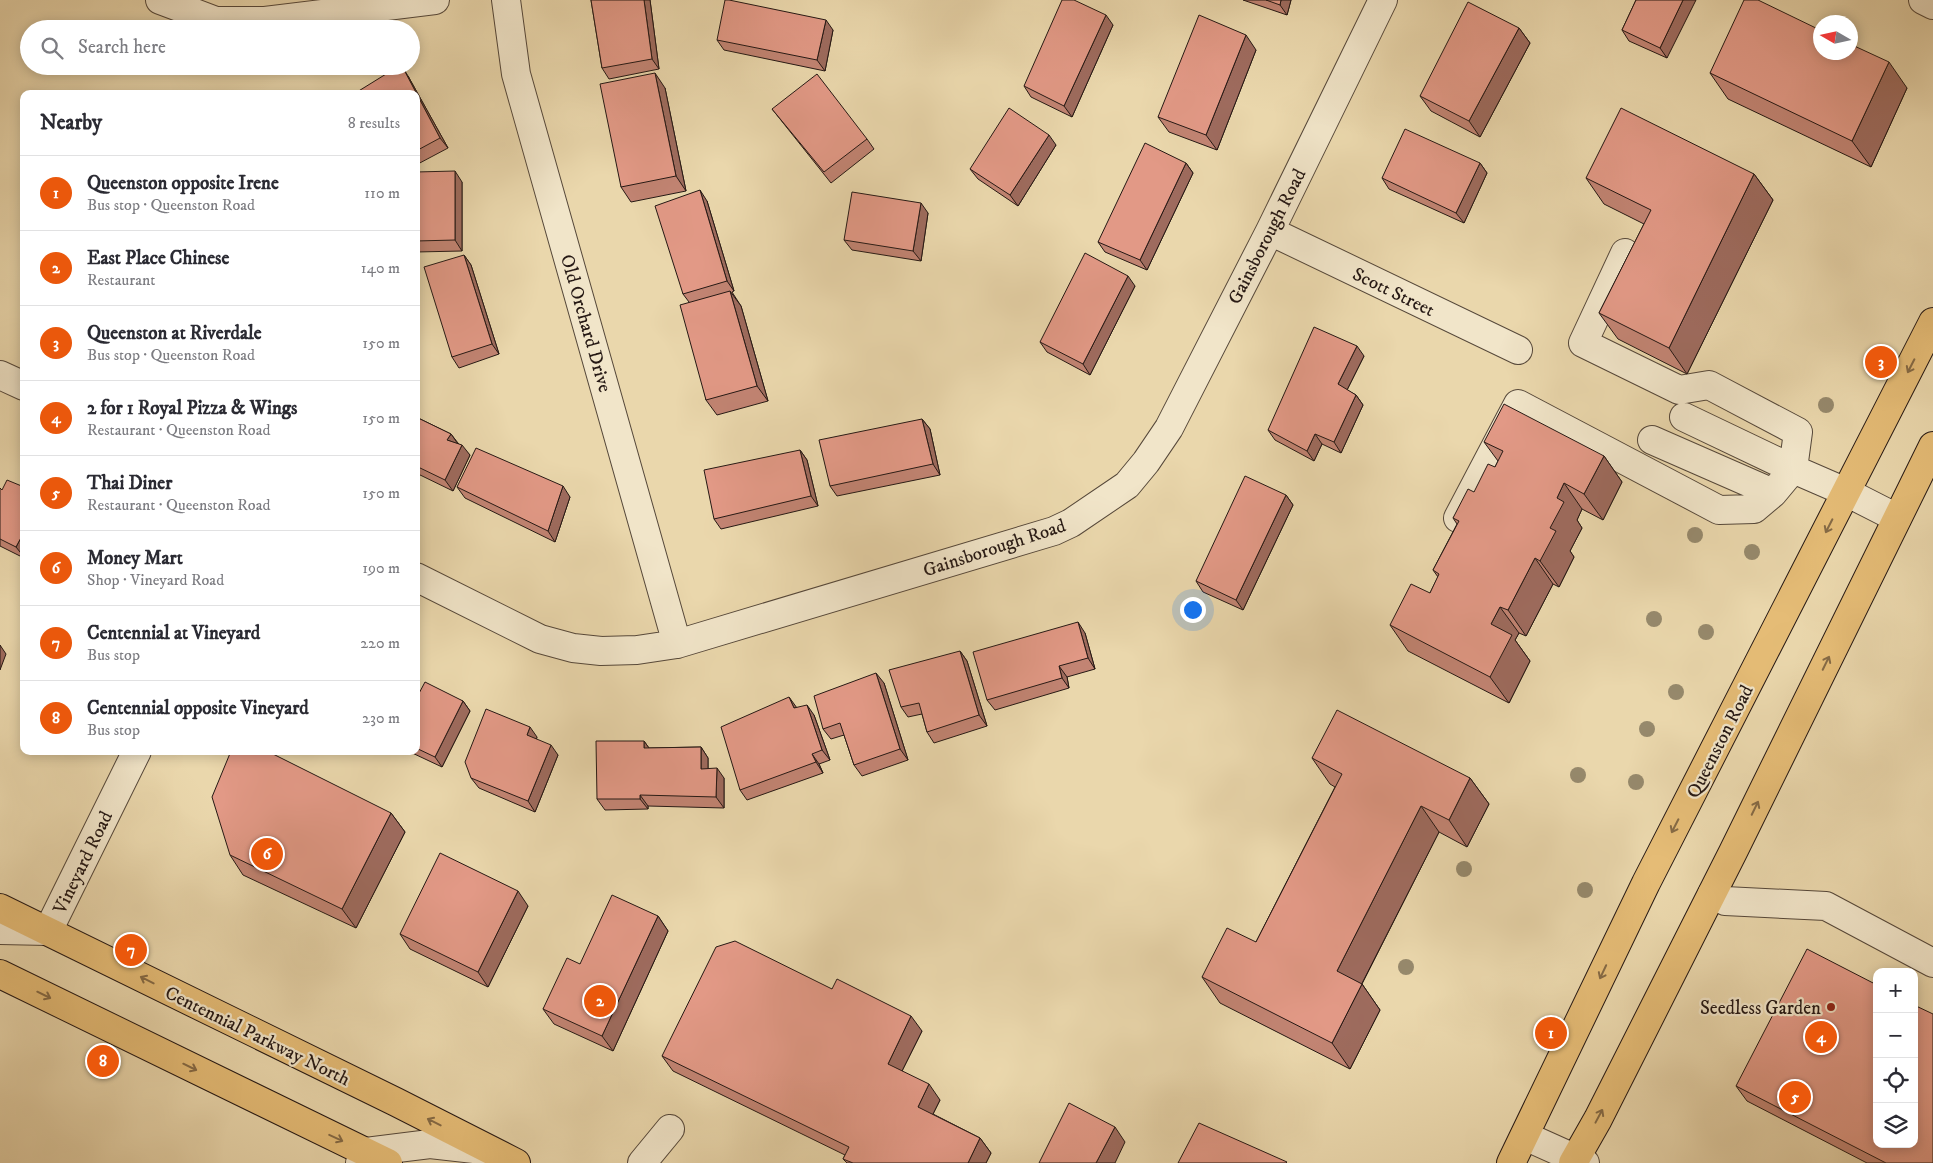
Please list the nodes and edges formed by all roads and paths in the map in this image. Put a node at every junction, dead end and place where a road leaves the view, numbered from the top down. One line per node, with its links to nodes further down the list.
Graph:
1 (160, 0): 7 (street)
2 (435, 0): 8 (street)
3 (506, 0): 24 (street, Old Orchard Drive)
4 (1383, 0): 9 (street, Gainsborough Road)
5 (1924, 0): 6 (street)
6 (1933, 4)
7 (213, 20)
8 (273, 20)
9 (1270, 231): 12 (street, Scott Street); 24 (street, Gainsborough Road)
10 (1625, 253): 18 (street)
11 (1933, 322): 19 (main road, Queenston Road, one-way to 19)
12 (1518, 350)
13 (0, 374): 14 (street)
14 (20, 384)
15 (1684, 417): 18 (street)
16 (1652, 440): 20 (street)
17 (1933, 446): 22 (main road)
18 (1793, 469): 19 (street); 20 (street)
19 (1846, 492): 22 (street); 33 (main road, Queenston Road, one-way to 33)
20 (1773, 493): 21 (street)
21 (1458, 518)
22 (1897, 518): 26 (main road, one-way to 22)
23 (420, 579): 24 (street, Gainsborough Road)
24 (677, 644)
25 (135, 755): 29 (street, Vineyard Road)
26 (1712, 894): 30 (street); 36 (main road, one-way to 26)
27 (0, 908): 29 (main road, Centennial Parkway North)
28 (0, 930): 29 (street, Vineyard Road)
29 (48, 930): 34 (main road, Centennial Parkway North, one-way to 29)
30 (1933, 963)
31 (0, 974): 35 (main road, one-way to 35)
32 (670, 1129): 37 (street)
33 (1525, 1136): 36 (street); 38 (main road, Queenston Road)
34 (504, 1157): 35 (street)
35 (371, 1159)
36 (1578, 1162)
37 (642, 1163)
38 (1511, 1163)

